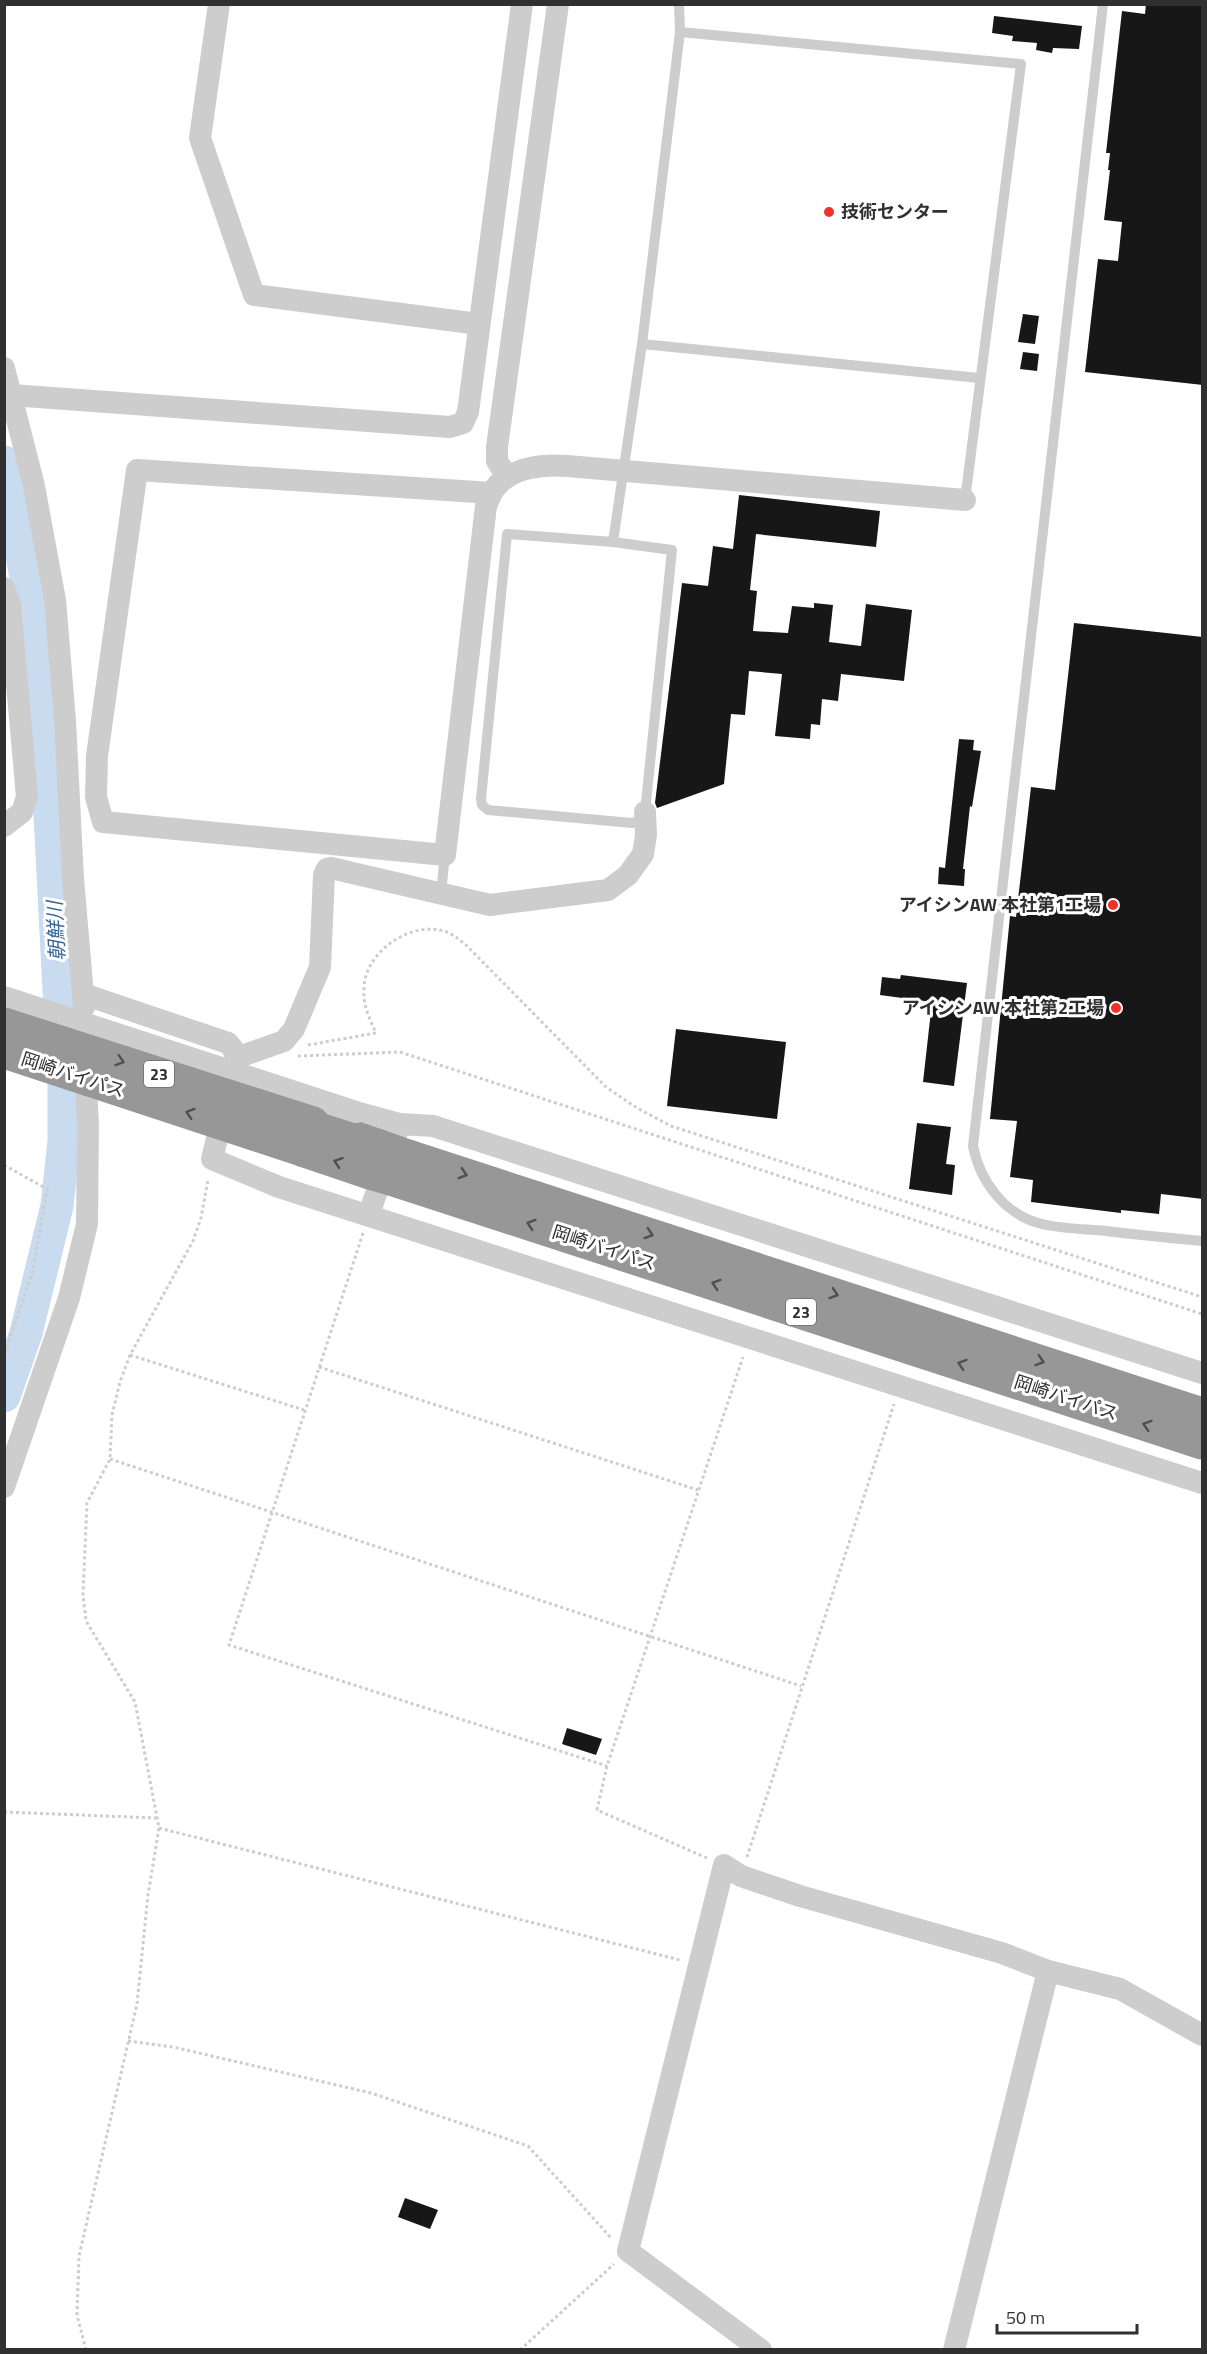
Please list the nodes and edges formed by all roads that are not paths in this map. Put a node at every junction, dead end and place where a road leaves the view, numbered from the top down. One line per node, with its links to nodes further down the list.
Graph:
1 (219, 4): 7 (street)
2 (522, 4): 7 (street)
3 (558, 4): 13 (street)
4 (679, 4): 6 (lane)
5 (1103, 4): 29 (lane)
6 (680, 32): 8 (lane); 10 (lane)
7 (479, 324): 11 (street)
8 (642, 344): 10 (lane); 12 (lane)
9 (4, 368): 11 (street)
10 (979, 378): 14 (lane)
11 (11, 395): 21 (street)
12 (624, 471): 13 (street); 14 (street); 15 (lane)
13 (500, 485): 19 (street); 19 (street)
14 (965, 500)
15 (613, 542): 17 (lane); 17 (lane)
16 (4, 588): 18 (street)
17 (645, 813): 20 (street)
18 (4, 826)
19 (445, 855): 20 (lane)
20 (441, 893): 25 (street)
21 (83, 994): 25 (street); 36 (street)
22 (4, 997): 27 (street, bridge)
23 (4, 1024): 26 (highway, 岡崎バイパス / 23, one-way to 26, bridge)
24 (4, 1052): 26 (highway, 岡崎バイパス / 23, one-way to 24, bridge)
25 (236, 1058): 28 (street)
26 (309, 1137): 27 (highway, 岡崎バイパス / 23)
27 (391, 1156): 28 (street); 32 (street); 33 (highway, 岡崎バイパス / 23, one-way to 33); 34 (highway, 岡崎バイパス / 23, one-way to 27)
28 (369, 1214): 31 (street)
29 (1203, 1241)
30 (758, 1311): 31 (street)
31 (749, 1338): 35 (street)
32 (1203, 1373)
33 (1203, 1414)
34 (1203, 1443)
35 (1203, 1483)
36 (4, 1487)
37 (1048, 1971): 38 (street); 39 (street); 40 (street)
38 (1203, 2036)
39 (761, 2349)
40 (954, 2349)

